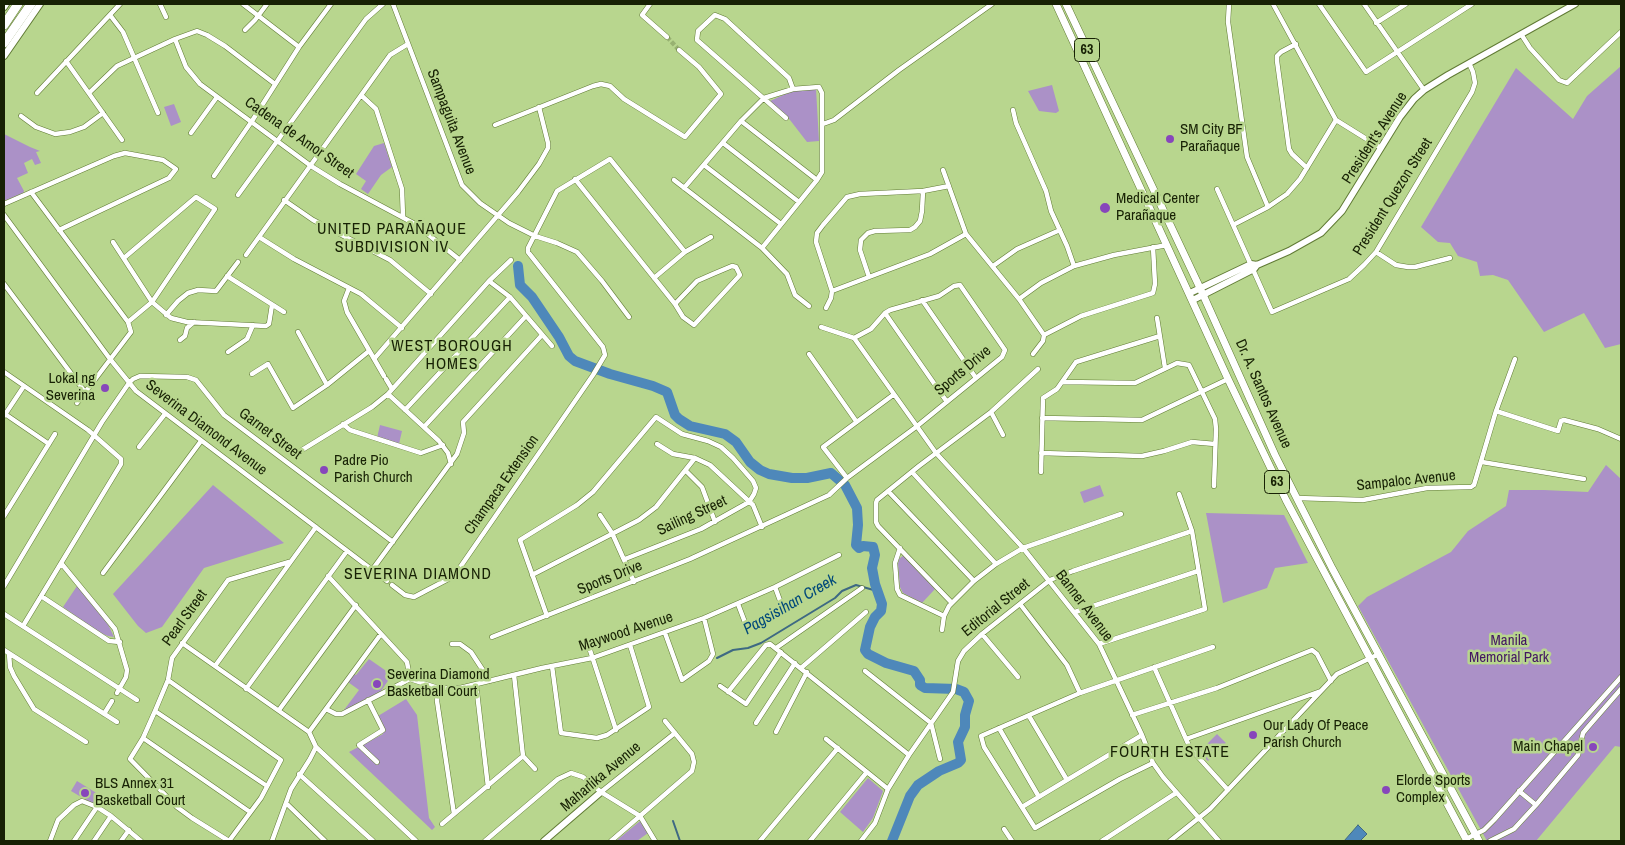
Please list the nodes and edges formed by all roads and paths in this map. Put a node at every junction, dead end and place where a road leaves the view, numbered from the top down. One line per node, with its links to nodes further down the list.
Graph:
1 (6, 4): 24 (street)
2 (16, 4): 28 (highway); 30 (highway)
3 (26, 4): 34 (highway)
4 (31, 4): 37 (highway)
5 (40, 4): 43 (street)
6 (120, 4): 25 (street)
7 (160, 4): 27 (street)
8 (243, 4): 26 (street)
9 (267, 4): 26 (street)
10 (331, 4): 40 (street)
11 (383, 4): 68 (street)
12 (393, 4): 38 (street, Sampaguita Avenue)
13 (650, 4): 35 (street)
14 (992, 4): 64 (street)
15 (1056, 4): 101 (main road, Dr. A. Santos Avenue / 63)
16 (1066, 4): 121 (main road, Dr. A. Santos Avenue / 63)
17 (1229, 4): 88 (street)
18 (1273, 4): 39 (street)
19 (1319, 4): 42 (street)
20 (1364, 4): 29 (street)
21 (1406, 4): 29 (street)
22 (1472, 4): 42 (street)
23 (1571, 5): 33 (street, President's Avenue)
24 (4, 7)
25 (110, 15): 44 (street); 45 (street)
26 (258, 16): 31 (street); 40 (street)
27 (166, 17)
28 (4, 19)
29 (1376, 23): 42 (street)
30 (4, 25)
31 (245, 30)
32 (1621, 32): 33 (street)
33 (1521, 34): 46 (street, President's Avenue)
34 (4, 35)
35 (666, 37)
36 (175, 39): 44 (street); 47 (street); 53 (street, Cadena de Amor Street)
37 (4, 43)
38 (408, 44): 52 (street); 90 (street, Sampaguita Avenue)
39 (1296, 44): 61 (street); 73 (street)
40 (299, 47): 47 (street)
41 (679, 50): 55 (street)
42 (1397, 53): 49 (street)
43 (4, 56)
44 (134, 57): 51 (street); 58 (street)
45 (66, 61): 50 (street); 51 (street)
46 (1469, 63): 49 (street, President's Avenue); 105 (street, President Quezon Street)
47 (275, 84): 62 (street)
48 (793, 89): 54 (street); 54 (street); 64 (street)
49 (1424, 90): 70 (street, President's Avenue)
50 (37, 93)
51 (89, 93): 57 (street)
52 (362, 96): 72 (street); 91 (street)
53 (217, 97): 62 (street, Cadena de Amor Street); 66 (street)
54 (764, 98): 60 (street); 63 (street)
55 (539, 108): 65 (street); 90 (street)
56 (1013, 110): 95 (street)
57 (103, 113): 59 (street); 67 (street)
58 (158, 113)
59 (21, 116)
60 (786, 118)
61 (1336, 120): 70 (street); 73 (street)
62 (252, 121): 68 (street, Cadena de Amor Street); 75 (street)
63 (741, 121): 69 (street); 78 (street)
64 (823, 124): 78 (street)
65 (495, 125)
66 (191, 133)
67 (122, 140)
68 (278, 140): 72 (street, Cadena de Amor Street); 84 (street)
69 (723, 143): 71 (street); 86 (street)
70 (1381, 148): 114 (street, President's Avenue)
71 (704, 165): 80 (street); 92 (street)
72 (311, 166): 85 (street); 91 (street, Cadena de Amor Street)
73 (1307, 168): 88 (street)
74 (943, 170): 79 (street)
75 (214, 176)
76 (575, 179): 97 (street); 104 (street); 117 (street)
77 (674, 180): 80 (street)
78 (817, 180): 86 (street)
79 (949, 186): 83 (street); 96 (street)
80 (684, 188): 103 (street)
81 (1218, 189): 93 (street, President Quezon Street)
82 (31, 192): 87 (street); 94 (street); 94 (street)
83 (923, 192): 116 (street); 122 (street)
84 (238, 195)
85 (284, 200): 98 (street); 123 (street)
86 (799, 202): 92 (street)
87 (4, 204)
88 (1268, 207): 93 (street)
89 (4, 215): 156 (street, Severina Diamond Avenue)
90 (498, 216): 97 (street, Sampaguita Avenue); 109 (street)
91 (403, 217): 109 (street, Cadena de Amor Street)
92 (780, 224): 103 (street)
93 (1234, 225): 114 (street, President Quezon Street)
94 (59, 230): 140 (street)
95 (1060, 230): 112 (street); 113 (street)
96 (966, 234): 112 (street); 116 (street)
97 (535, 236): 138 (street, Sampaguita Avenue); 238 (street, Champaca Extension)
98 (259, 237): 106 (street); 120 (street)
99 (711, 237): 104 (street)
100 (113, 242): 107 (street)
101 (1168, 245): 102 (street); 126 (main road, Dr. A. Santos Avenue / 63)
102 (1153, 247): 113 (street); 146 (street)
103 (762, 248): 132 (street)
104 (684, 252): 117 (street)
105 (1376, 252): 108 (street); 114 (street, President Quezon Street)
106 (246, 255)
107 (124, 258): 129 (street); 129 (street)
108 (1450, 258)
109 (460, 260): 123 (street)
110 (511, 260): 118 (street)
111 (238, 262): 115 (street)
112 (993, 266): 127 (street)
113 (1074, 266): 127 (street)
114 (1254, 266): 121 (street, President's Avenue); 124 (street, President's Avenue)
115 (227, 276): 131 (street); 136 (street)
116 (869, 277): 122 (street)
117 (654, 278): 130 (street)
118 (489, 282): 125 (street); 169 (street)
119 (4, 284): 171 (street)
120 (349, 288): 144 (street); 152 (street)
121 (1200, 288): 124 (main road, Dr. A. Santos Avenue / 63); 126 (street, President's Avenue)
122 (832, 291): 133 (street)
123 (431, 294): 144 (street)
124 (1203, 296): 126 (street, President's Avenue); 210 (main road, Dr. A. Santos Avenue / 63)
125 (510, 297): 137 (street); 176 (street)
126 (1191, 297): 164 (main road, Dr. A. Santos Avenue / 63)
127 (1019, 299): 146 (street)
128 (922, 300): 135 (street, Sports Drive); 163 (street); 163 (street, Sports Drive)
129 (152, 302): 136 (street); 140 (street)
130 (675, 304): 130 (street)
131 (272, 305): 134 (street); 142 (street)
132 (809, 306)
133 (826, 308)
134 (284, 312)
135 (885, 313): 149 (street, Sports Drive); 174 (street)
136 (166, 315): 141 (street)
137 (526, 316): 147 (street); 184 (street)
138 (629, 317)
139 (1157, 318): 148 (street)
140 (128, 322): 156 (street)
141 (194, 322): 142 (street); 150 (street)
142 (253, 325): 153 (street)
143 (821, 327): 149 (street)
144 (402, 328): 157 (street)
145 (298, 332): 167 (street)
146 (1044, 335): 155 (street)
147 (542, 336): 151 (street); 201 (street)
148 (1160, 336): 160 (street); 165 (street)
149 (854, 338): 173 (street, Banner Avenue)
150 (180, 340)
151 (552, 346)
152 (369, 351): 157 (street); 167 (street)
153 (228, 352)
154 (809, 354): 182 (street)
155 (1033, 354)
156 (110, 359): 166 (street, Severina Diamond Avenue); 171 (street)
157 (374, 359): 169 (street)
158 (1516, 359): 177 (street, Sampaloc Avenue)
159 (1038, 368): 178 (street)
160 (1166, 368): 165 (street); 170 (street)
161 (4, 372): 168 (street)
162 (252, 374): 167 (street)
163 (976, 378): 174 (street, Sports Drive)
164 (1228, 379): 170 (street); 272 (main road, Dr. A. Santos Avenue / 63)
165 (1063, 382): 181 (street)
166 (129, 383): 179 (street, Severina Diamond Avenue); 188 (street); 220 (street, Garnet Street)
167 (327, 385)
168 (24, 386): 180 (street); 188 (street)
169 (392, 389): 172 (street)
170 (1202, 391): 181 (street); 193 (street)
171 (84, 392): 175 (street)
172 (388, 394): 176 (street); 183 (street)
173 (893, 395): 182 (street); 185 (street, Banner Avenue)
174 (947, 402): 185 (street, Sports Drive)
175 (78, 403)
176 (405, 410): 184 (street)
177 (1496, 411): 189 (street); 200 (street, Sampaloc Avenue)
178 (991, 412): 187 (street); 198 (street)
179 (165, 414): 190 (street, Severina Diamond Avenue); 195 (street)
180 (4, 415): 191 (street)
181 (1042, 418): 197 (street)
182 (856, 421): 206 (street)
183 (343, 424): 194 (street); 196 (street)
184 (424, 427): 194 (street)
185 (916, 427): 198 (street, Banner Avenue); 206 (street, Sports Drive)
186 (55, 434): 191 (street)
187 (1003, 434)
188 (94, 435): 227 (street); 233 (street)
189 (1621, 439)
190 (201, 441): 216 (street, Severina Diamond Avenue); 231 (street)
191 (49, 444): 214 (street)
192 (657, 444): 199 (street)
193 (1215, 444): 197 (street); 207 (street)
194 (443, 445): 201 (street)
195 (139, 446)
196 (302, 450)
197 (1041, 453): 204 (street)
198 (936, 454): 203 (street); 222 (street, Banner Avenue)
199 (695, 458): 202 (street); 211 (street)
200 (1482, 462): 205 (street); 210 (street, Sampaloc Avenue)
201 (451, 464): 220 (street)
202 (686, 471): 215 (street); 219 (street)
203 (912, 472): 208 (street); 228 (street)
204 (1041, 472)
205 (1584, 480)
206 (844, 481): 217 (street, Sports Drive)
207 (1214, 486)
208 (888, 491): 221 (street); 236 (street)
209 (1179, 494): 218 (street)
210 (1297, 498): 270 (main road, Dr. A. Santos Avenue / 63)
211 (749, 502): 215 (street, Sailing Street); 217 (street); 232 (street, Sailing Street)
212 (1121, 514): 222 (street)
213 (600, 515): 219 (street)
214 (4, 516)
215 (715, 522): 225 (street, Sailing Street)
216 (316, 527): 223 (street, Severina Diamond Avenue); 226 (street)
217 (762, 527): 237 (street, Sports Drive)
218 (1192, 531): 230 (street); 235 (street, Editorial Street)
219 (612, 533): 225 (street); 232 (street)
220 (392, 542): 229 (street)
221 (900, 548): 243 (street); 251 (street)
222 (1023, 548): 228 (street); 235 (street, Banner Avenue)
223 (347, 551): 229 (street, Severina Diamond Avenue); 234 (street)
224 (839, 555): 240 (street, Maywood Avenue)
225 (625, 560): 237 (street)
226 (289, 562): 261 (street, Pearl Street); 274 (street)
227 (61, 563): 242 (street); 259 (street)
228 (996, 564): 236 (street)
229 (372, 570): 238 (street, Severina Diamond Avenue)
230 (1198, 571): 248 (street); 263 (street)
231 (103, 573)
232 (532, 575): 250 (street)
233 (6, 576): 239 (street)
234 (328, 576): 246 (street); 291 (street)
235 (1050, 580): 245 (street, Editorial Street); 248 (street, Banner Avenue)
236 (974, 581): 243 (street)
237 (634, 582): 250 (street, Sports Drive)
238 (390, 583)
239 (4, 586)
240 (775, 587): 244 (street, Maywood Avenue); 244 (street)
241 (862, 588): 266 (street)
242 (42, 596): 253 (street); 259 (street)
243 (952, 602): 251 (street)
244 (738, 604): 252 (street, Maywood Avenue)
245 (1020, 604): 257 (street, Editorial Street); 297 (street)
246 (356, 606): 256 (street); 304 (street)
247 (866, 612): 277 (street)
248 (1075, 612): 263 (street, Banner Avenue)
249 (4, 614): 253 (street)
250 (547, 616): 258 (street, Sports Drive)
251 (944, 616): 254 (street)
252 (704, 618): 255 (street, Maywood Avenue); 255 (street)
253 (23, 626): 295 (street)
254 (942, 630)
255 (665, 633): 264 (street, Maywood Avenue)
256 (381, 634): 283 (street); 303 (street)
257 (982, 634): 281 (street); 312 (street, Editorial Street)
258 (492, 637)
259 (120, 642): 295 (street)
260 (587, 642): 271 (street)
261 (182, 643): 274 (street); 284 (street, Pearl Street)
262 (452, 644): 286 (street)
263 (1099, 644): 285 (street, Banner Avenue)
264 (630, 645): 271 (street, Maywood Avenue); 314 (street)
265 (1213, 647): 276 (street)
266 (776, 648): 268 (street); 296 (street)
267 (4, 650): 269 (street)
268 (781, 652): 273 (street); 296 (street)
269 (9, 654): 306 (street); 322 (street)
270 (1379, 654): 272 (street); 355 (main road, Dr. A. Santos Avenue / 63)
271 (592, 658): 275 (street, Maywood Avenue); 314 (street)
272 (1370, 659): 287 (street); 356 (main road, Dr. A. Santos Avenue / 63)
273 (796, 663): 277 (street); 311 (street)
274 (215, 666): 291 (street)
275 (552, 666): 280 (street, Maywood Avenue); 314 (street)
276 (1154, 666): 285 (street); 302 (street)
277 (801, 668): 279 (street)
278 (865, 670): 312 (street)
279 (806, 672): 316 (street); 325 (street)
280 (514, 675): 286 (street, Maywood Avenue); 326 (street)
281 (1018, 677)
282 (1621, 677): 294 (street)
283 (410, 679): 290 (street, Maywood Avenue); 300 (street)
284 (168, 680): 305 (street, Pearl Street); 334 (street)
285 (1116, 680): 297 (street); 307 (street, Banner Avenue)
286 (490, 681): 288 (street, Maywood Avenue)
287 (1331, 681): 293 (street); 302 (street)
288 (476, 684): 290 (street, Maywood Avenue); 335 (street)
289 (720, 686): 296 (street)
290 (438, 688): 347 (street)
291 (246, 689): 304 (street)
292 (1621, 689): 298 (street)
293 (1324, 690): 321 (street); 337 (street)
294 (1610, 690): 298 (street); 338 (street)
295 (119, 691): 299 (street)
296 (728, 692)
297 (1080, 693): 308 (street)
298 (1616, 695): 343 (street)
299 (138, 700)
300 (368, 700): 303 (street); 328 (street)
301 (112, 701): 306 (street)
302 (1170, 703): 307 (street); 321 (street)
303 (326, 708): 315 (street)
304 (279, 710): 315 (street)
305 (156, 711): 319 (street, Pearl Street); 334 (street)
306 (104, 714): 310 (street)
307 (1132, 715): 318 (street, Banner Avenue)
308 (1029, 716): 313 (street); 333 (street)
309 (665, 721): 317 (street)
310 (117, 722)
311 (756, 723)
312 (931, 723): 325 (street, Editorial Street); 327 (street)
313 (999, 728): 341 (street); 345 (street)
314 (616, 730)
315 (309, 732): 323 (street)
316 (776, 732)
317 (675, 733): 339 (street, Maharlika Avenue); 349 (street)
318 (1142, 736): 329 (street, Banner Avenue); 333 (street)
319 (143, 738): 346 (street); 362 (street, Pearl Street)
320 (826, 739): 324 (street)
321 (1186, 739): 337 (street)
322 (86, 742)
323 (316, 747): 332 (street); 354 (street)
324 (838, 748): 331 (street); 372 (street)
325 (909, 755): 336 (street, Editorial Street)
326 (523, 756): 330 (street); 335 (street)
327 (940, 759)
328 (377, 762)
329 (1153, 763): 340 (street, Banner Avenue); 345 (street)
330 (535, 769)
331 (867, 772): 336 (street); 373 (street)
332 (300, 774): 342 (street); 365 (street)
333 (1067, 780): 341 (street)
334 (267, 786): 346 (street)
335 (488, 787): 347 (street)
336 (888, 789): 374 (street, Editorial Street)
337 (1228, 790): 350 (street)
338 (1519, 791): 343 (street); 355 (street)
339 (601, 792): 349 (street); 368 (street); 369 (street, Maharlika Avenue)
340 (1176, 793): 350 (street, Banner Avenue); 376 (street)
341 (1039, 797): 345 (street)
342 (286, 803): 363 (street); 364 (street)
343 (1536, 805): 379 (street)
344 (97, 807): 348 (street); 357 (street); 358 (street)
345 (1022, 807)
346 (250, 812): 362 (street)
347 (454, 814): 351 (street)
348 (112, 816): 353 (street); 359 (street)
349 (640, 816): 370 (street); 371 (street)
350 (1199, 818): 377 (street); 378 (street, Banner Avenue)
351 (442, 824)
352 (1004, 829): 375 (street)
353 (129, 830): 360 (street); 361 (street)
354 (411, 836): 366 (street); 367 (street)
355 (1477, 838): 356 (street)
356 (1467, 840)
357 (50, 841)
358 (74, 841)
359 (94, 841)
360 (121, 841)
361 (140, 841)
362 (229, 841)
363 (272, 841)
364 (325, 841)
365 (373, 841)
366 (407, 841)
367 (416, 841)
368 (485, 841)
369 (544, 841)
370 (611, 841)
371 (655, 841)
372 (760, 841)
373 (810, 841)
374 (862, 841)
375 (1012, 841)
376 (1102, 841)
377 (1170, 841)
378 (1219, 841)
379 (1490, 841)

